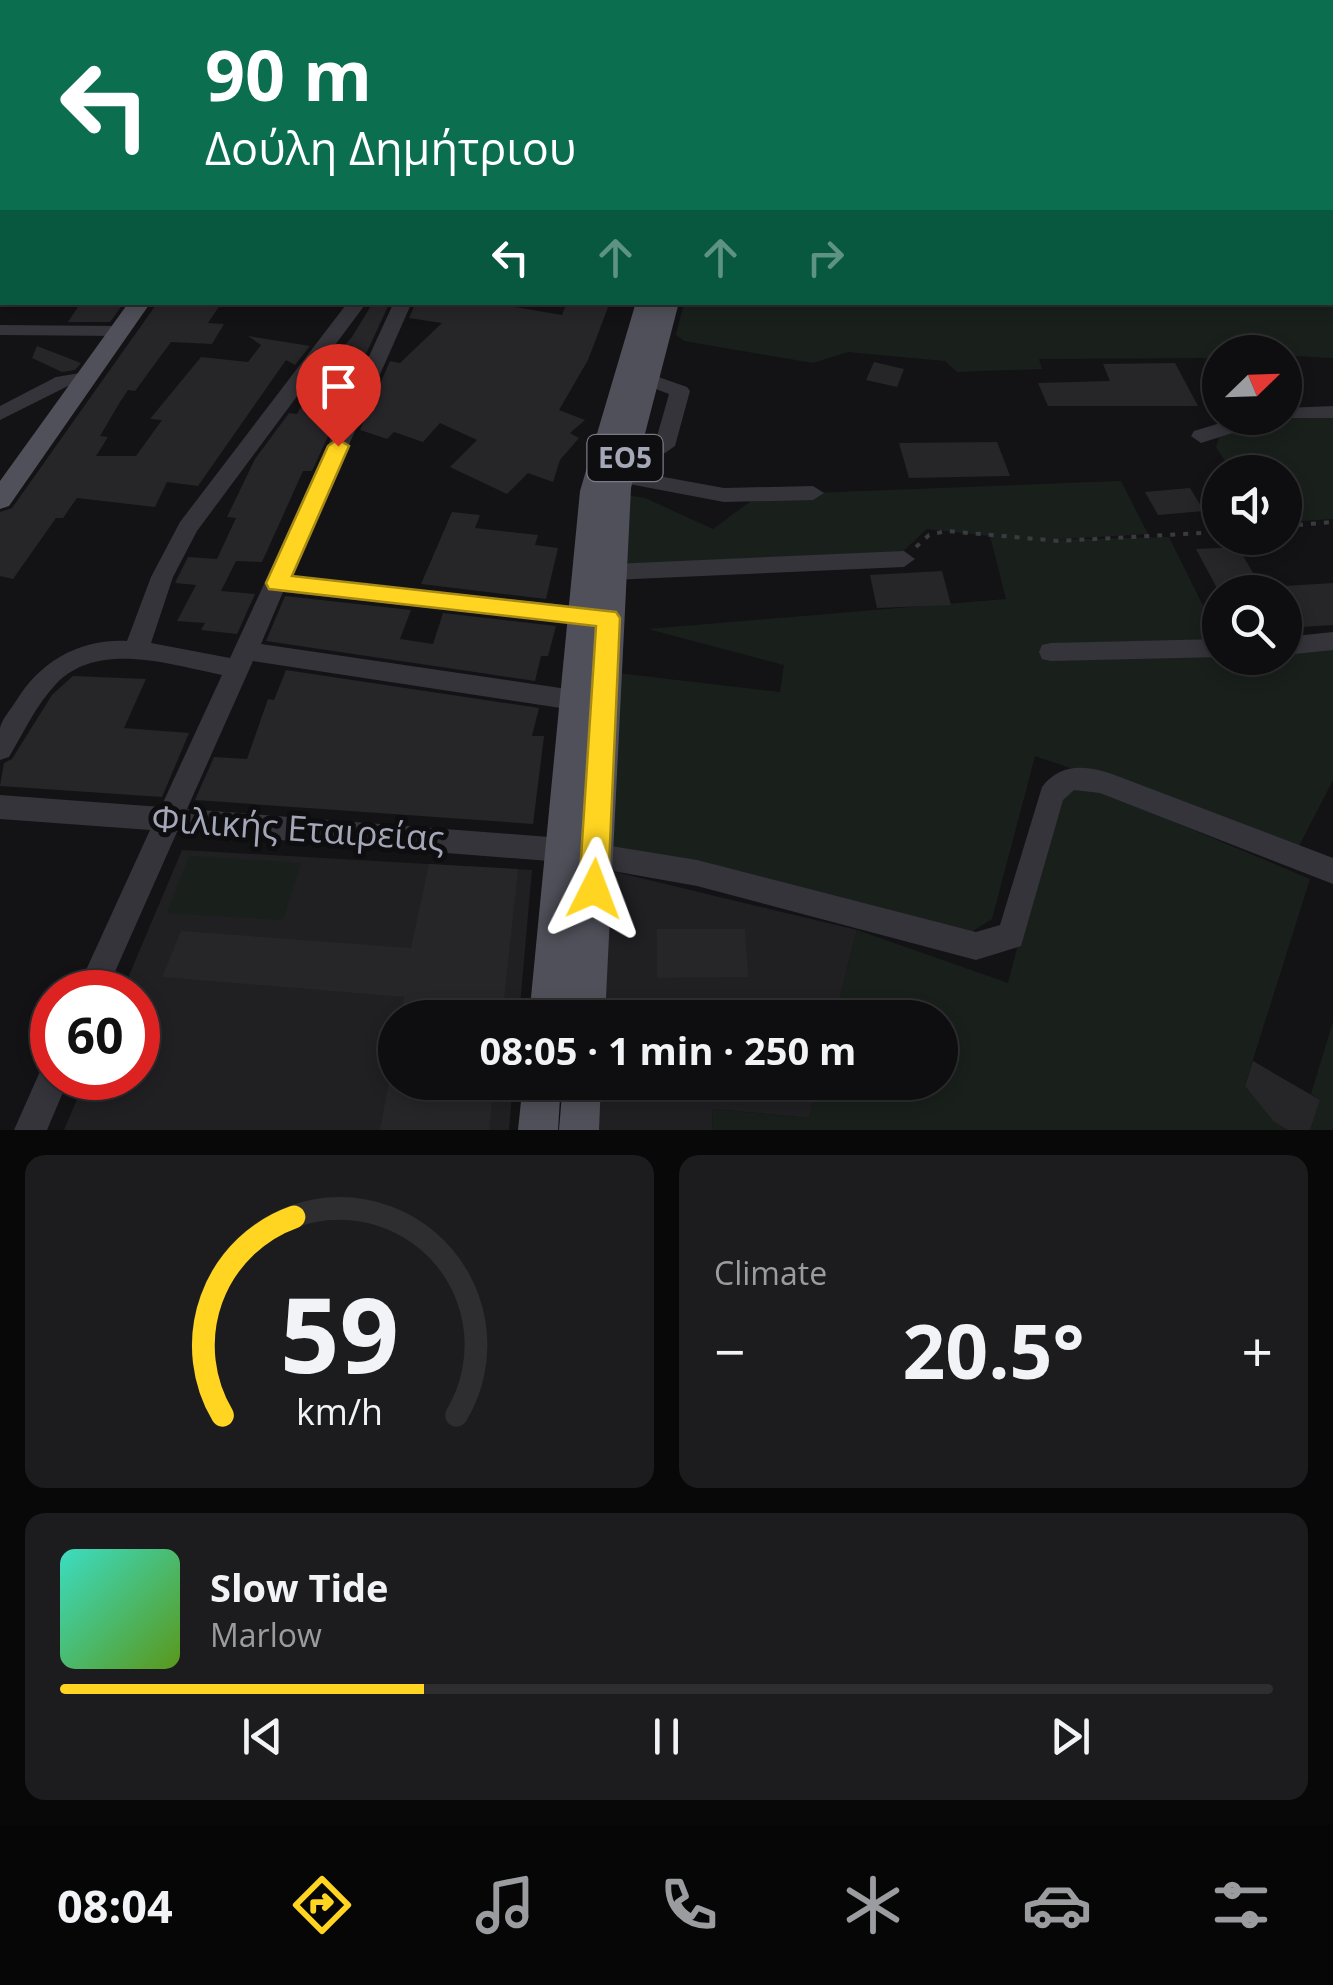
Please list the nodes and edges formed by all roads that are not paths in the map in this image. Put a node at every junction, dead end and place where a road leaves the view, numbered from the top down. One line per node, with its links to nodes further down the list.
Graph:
1 (138, 305): 7 (main road)
2 (356, 305): 24 (street)
3 (402, 305): 19 (street)
4 (646, 305): 20 (main road, ΕΟ5)
5 (667, 305): 14 (main road, ΕΟ5)
6 (0, 330): 7 (street)
7 (118, 330): 8 (main road)
8 (86, 378): 11 (street); 16 (main road)
9 (1333, 412): 10 (street)
10 (1302, 413)
11 (0, 414)
12 (1203, 435): 13 (street)
13 (1200, 436)
14 (624, 464): 15 (street); 18 (main road, ΕΟ5)
15 (813, 493)
16 (0, 500)
17 (904, 559): 18 (street)
18 (612, 572): 20 (main road, ΕΟ5)
19 (277, 583): 20 (street); 26 (street)
20 (595, 617): 27 (main road, ΕΟ5); 31 (main road, ΕΟ5)
21 (1333, 641): 22 (street)
22 (1302, 644)
23 (1202, 648): 25 (street)
24 (136, 650): 26 (street); 28 (street)
25 (1051, 652)
26 (242, 660): 27 (street); 30 (street)
27 (574, 700): 31 (main road, ΕΟ5)
28 (0, 749)
29 (0, 806): 30 (street, Φιλικής Εταιρείας)
30 (170, 820): 31 (street, Φιλικής Εταιρείας); 33 (street)
31 (579, 852): 32 (street, Φιλικής Εταιρείας); 34 (main road, ΕΟ5); 35 (main road, ΕΟ5)
32 (1333, 871)
33 (101, 970)
34 (551, 1000)
35 (585, 1000)
36 (43, 1100): 39 (street)
37 (540, 1100): 40 (main road)
38 (580, 1100): 41 (main road)
39 (30, 1130)
40 (538, 1130)
41 (578, 1130)

